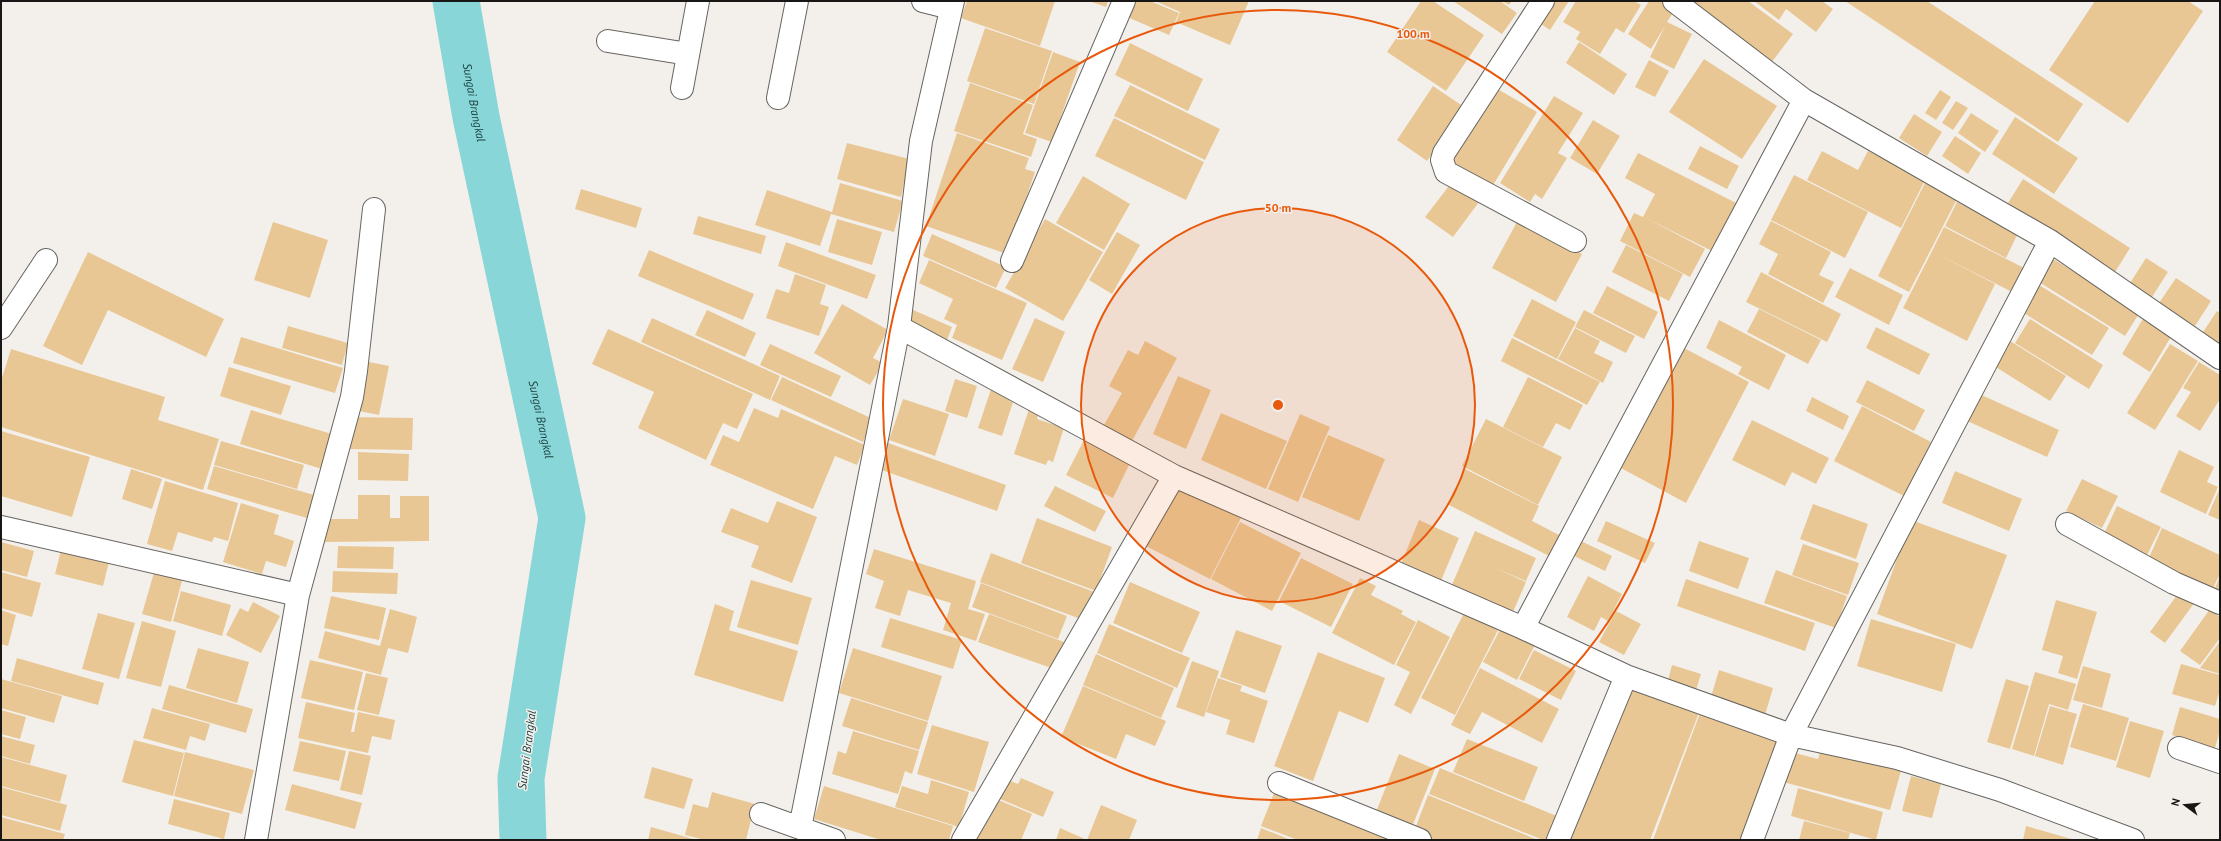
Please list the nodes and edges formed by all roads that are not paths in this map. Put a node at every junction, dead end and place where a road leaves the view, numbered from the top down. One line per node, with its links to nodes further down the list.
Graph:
1 (698, 1): 8 (street)
2 (796, 1): 10 (street)
3 (1124, 1): 16 (street)
4 (1543, 1): 13 (street)
5 (1674, 1): 11 (street)
6 (938, 3): 17 (street)
7 (608, 41): 8 (street)
8 (688, 54): 9 (street)
9 (682, 88)
10 (778, 98)
11 (1804, 100): 14 (street); 25 (street)
12 (374, 209): 23 (street)
13 (1575, 241)
14 (2050, 241): 19 (street); 27 (street)
15 (46, 260): 18 (street)
16 (1012, 261)
17 (899, 327): 20 (street); 32 (street)
18 (1, 328)
19 (2220, 358)
20 (1174, 476): 25 (street); 35 (street)
21 (2067, 524): 24 (street)
22 (1, 528): 23 (street)
23 (298, 595): 33 (street)
24 (2220, 604)
25 (1522, 628): 26 (street)
26 (1626, 676): 27 (street); 37 (street)
27 (1791, 735): 38 (street); 39 (street)
28 (2179, 748): 29 (street)
29 (2220, 762)
30 (1279, 783): 36 (street)
31 (761, 814): 32 (street)
32 (800, 828): 34 (street)
33 (256, 840)
34 (834, 840)
35 (962, 840)
36 (1420, 840)
37 (1558, 840)
38 (1752, 840)
39 (2133, 840)

